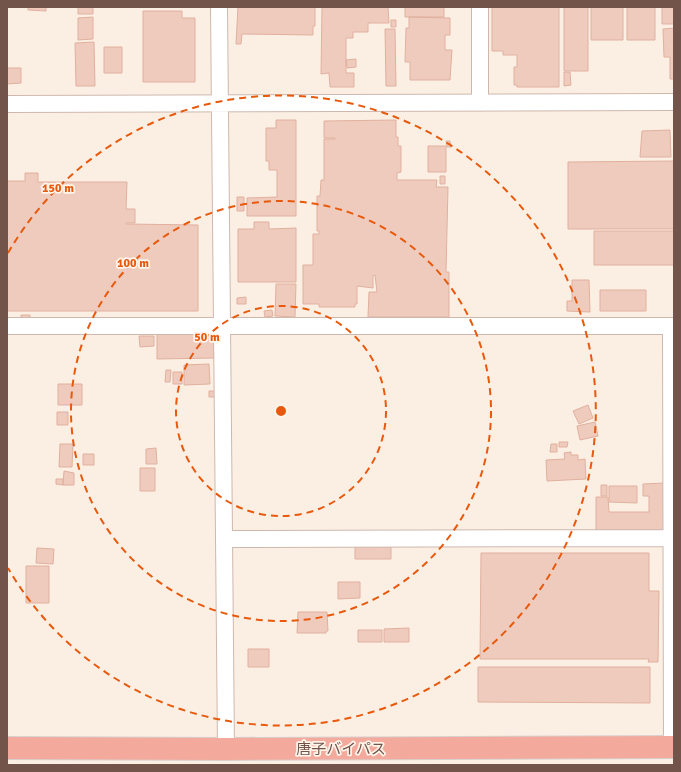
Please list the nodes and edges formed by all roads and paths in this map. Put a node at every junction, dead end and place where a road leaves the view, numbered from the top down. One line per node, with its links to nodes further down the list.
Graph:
1 (219, 7): 6 (street)
2 (480, 7): 4 (street)
3 (674, 102): 4 (street)
4 (480, 103): 6 (street)
5 (7, 104): 6 (street)
6 (220, 104): 7 (street)
7 (222, 325): 8 (street); 9 (street); 11 (street)
8 (7, 326)
9 (672, 326): 10 (street)
10 (673, 538): 11 (street); 12 (street)
11 (224, 539): 14 (street)
12 (673, 747): 14 (highway, 唐子バイパス)
13 (7, 748): 14 (highway, 唐子バイパス)
14 (226, 749)

